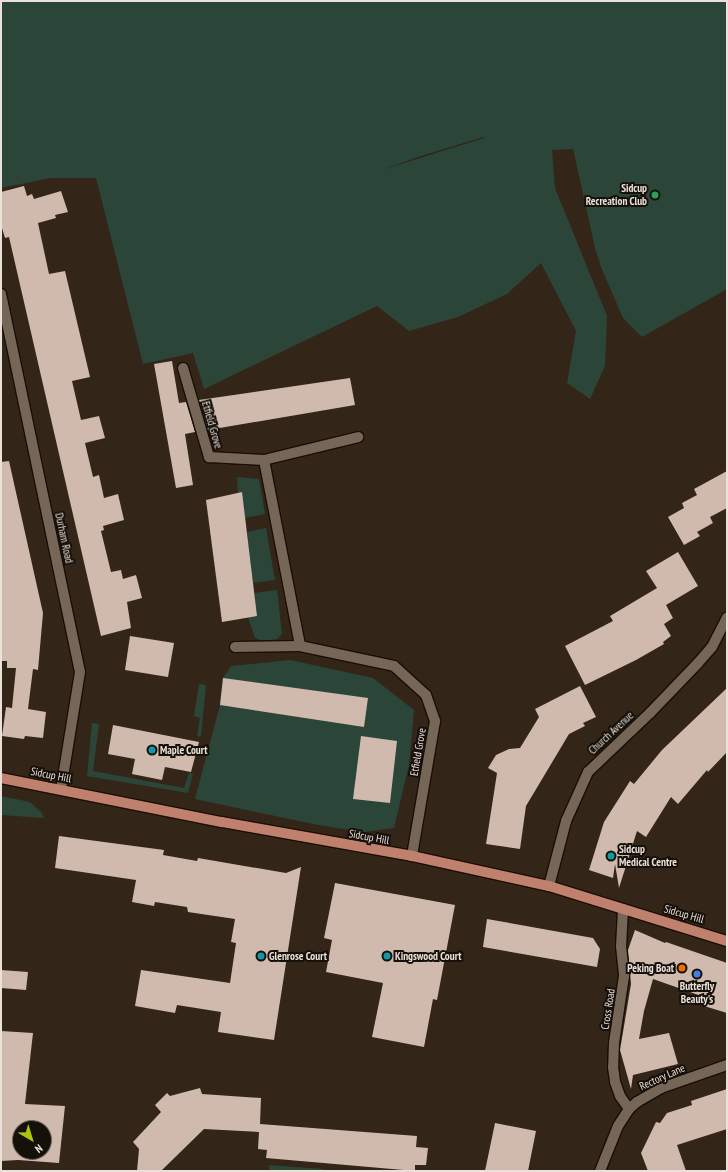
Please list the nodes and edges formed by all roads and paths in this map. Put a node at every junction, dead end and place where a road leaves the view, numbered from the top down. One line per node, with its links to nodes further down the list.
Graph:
1 (1, 294): 9 (street, Durham Road)
2 (183, 368): 4 (street, Etfield Grove)
3 (358, 438): 4 (street, Etfield Grove)
4 (264, 460): 7 (street)
5 (727, 618): 11 (street, Church Avenue)
6 (235, 646): 7 (street, Etfield Grove)
7 (300, 646): 10 (street, Etfield Grove)
8 (1, 778): 9 (main road, Sidcup Hill)
9 (60, 789): 10 (main road, Sidcup Hill)
10 (412, 856): 11 (main road, Sidcup Hill)
11 (549, 886): 12 (main road, Sidcup Hill)
12 (623, 909): 13 (main road, Sidcup Hill); 15 (street, Cross Road)
13 (727, 940)
14 (727, 1065): 15 (street, Rectory Lane)
15 (629, 1109): 16 (street, Rectory Lane)
16 (600, 1171)

